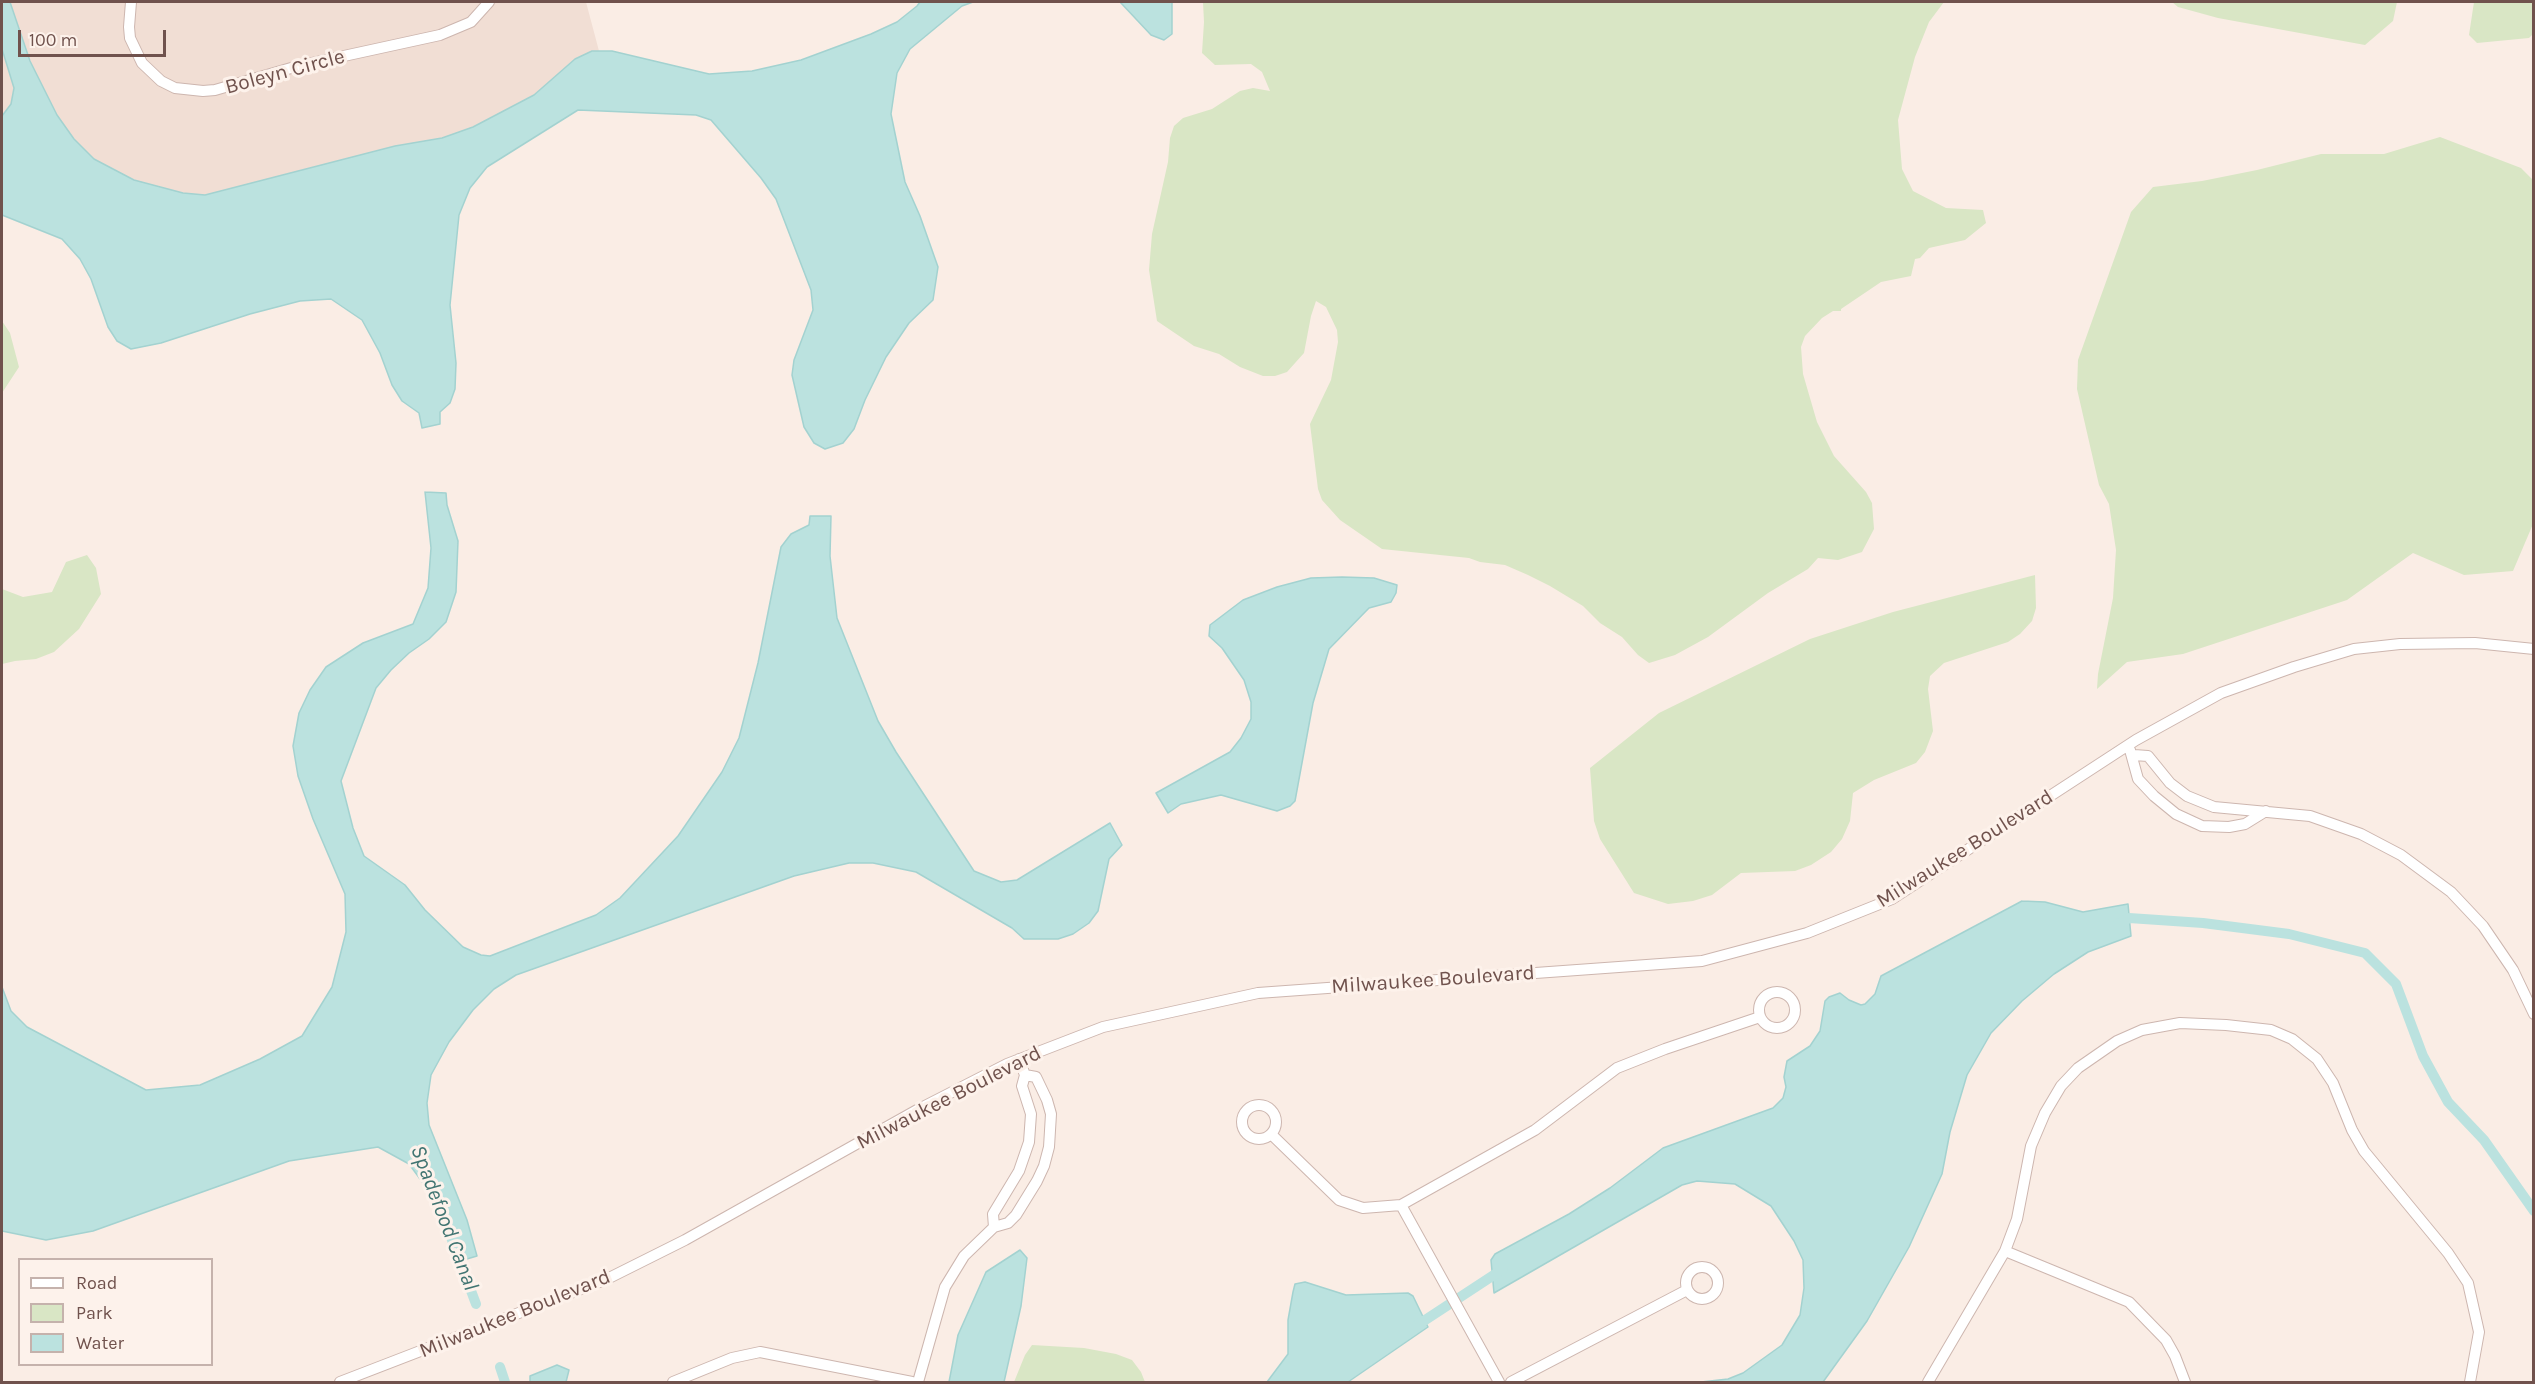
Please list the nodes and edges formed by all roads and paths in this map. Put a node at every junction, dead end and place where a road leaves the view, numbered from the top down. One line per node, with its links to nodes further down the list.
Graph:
1 (132, 2): 2 (street, Boleyn Circle)
2 (489, 2)
3 (2534, 649): 4 (street, Milwaukee Boulevard)
4 (2131, 751): 5 (street); 7 (street); 10 (street, Milwaukee Boulevard)
5 (2187, 796): 6 (street); 7 (street)
6 (2267, 811): 7 (street); 8 (street)
7 (2176, 814)
8 (2534, 1014)
9 (1761, 1017): 15 (street)
10 (1020, 1059): 11 (street); 19 (street, Milwaukee Boulevard)
11 (1025, 1075): 13 (street); 14 (street)
12 (1271, 1134): 15 (street)
13 (1019, 1172): 14 (street); 16 (street)
14 (1037, 1181): 16 (street)
15 (1401, 1205): 23 (street)
16 (994, 1227): 22 (street)
17 (2005, 1251): 25 (street); 26 (street); 27 (street)
18 (1687, 1290): 24 (street)
19 (340, 1383)
20 (673, 1383): 21 (street)
21 (912, 1383)
22 (918, 1383)
23 (1499, 1383)
24 (1511, 1383)
25 (1928, 1383)
26 (2185, 1383)
27 (2470, 1383)

